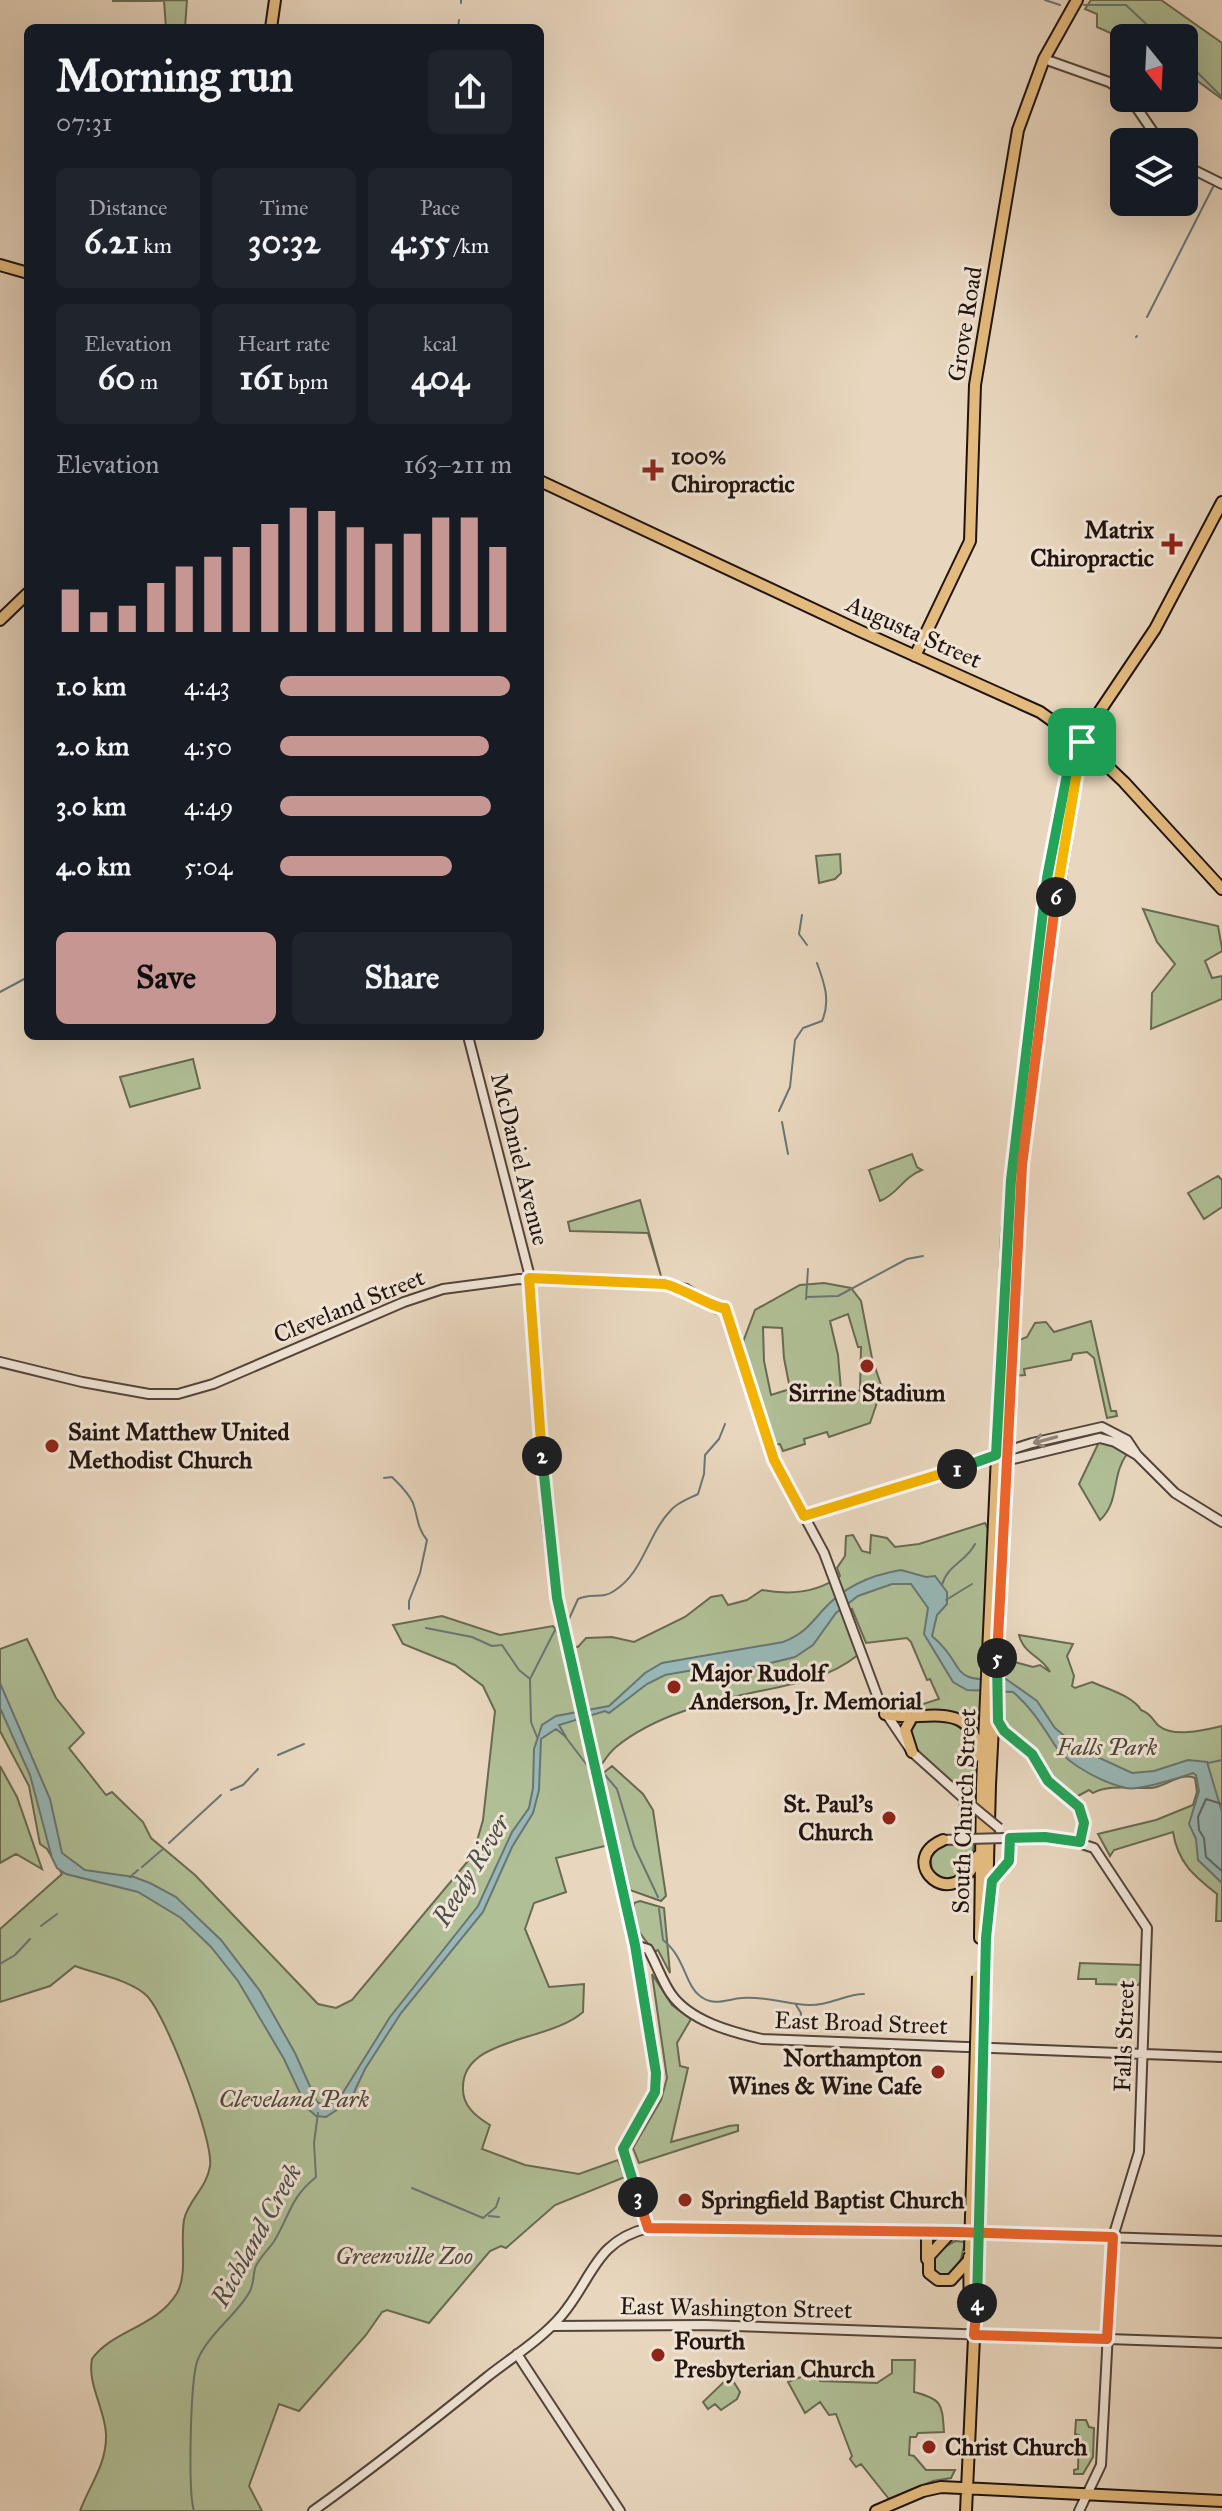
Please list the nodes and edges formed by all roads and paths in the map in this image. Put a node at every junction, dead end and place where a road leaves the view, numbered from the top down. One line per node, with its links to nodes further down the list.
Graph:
1 (275, 0): 3 (main road)
2 (1077, 0): 4 (main road, Grove Road)
3 (272, 24)
4 (1044, 59): 5 (street); 14 (main road, Grove Road)
5 (1110, 83)
6 (1198, 172): 7 (street)
7 (1222, 184)
8 (0, 265): 9 (main road)
9 (24, 272)
10 (544, 483): 14 (main road, Augusta Street)
11 (1222, 502): 15 (main road, South Church Street)
12 (24, 597): 13 (main road)
13 (0, 620)
14 (915, 656): 15 (main road, Augusta Street)
15 (1082, 742): 16 (main road, Augusta Street); 23 (main road, South Church Street)
16 (1222, 889)
17 (469, 1040): 18 (street, McDaniel Avenue)
18 (529, 1278): 19 (street, Cleveland Street); 24 (street, Cleveland Street); 39 (street, McDaniel Avenue)
19 (0, 1362)
20 (1108, 1428): 21 (street); 22 (street); 23 (street, one-way to 23)
21 (1083, 1440): 22 (street); 23 (street)
22 (1137, 1455): 25 (street)
23 (1001, 1458): 24 (street); 26 (main road, South Church Street)
24 (804, 1516): 27 (street, Cleveland Street)
25 (1222, 1522)
26 (993, 1701): 30 (main road, South Church Street); 35 (main road); 37 (main road, South Church Street)
27 (885, 1714): 28 (main road); 29 (street, Cleveland Street)
28 (912, 1717): 29 (main road); 30 (main road)
29 (912, 1752): 31 (street, Cleveland Street)
30 (982, 1786): 36 (main road, South Church Street)
31 (967, 1802): 32 (street, Cleveland Street, bridge); 33 (street)
32 (1008, 1838): 33 (street, bridge); 35 (street); 37 (main road)
33 (966, 1839): 34 (street)
34 (943, 1840): 36 (main road)
35 (1080, 1842): 40 (street, Falls Street)
36 (980, 1850): 38 (main road, South Church Street)
37 (987, 1916): 38 (main road, South Church Street)
38 (983, 1938): 47 (main road, South Church Street, bridge)
39 (635, 1945): 40 (street, East Broad Street); 42 (street, McDaniel Avenue)
40 (1143, 2055): 41 (street, East Broad Street); 45 (street, Falls Street)
41 (1222, 2057)
42 (648, 2228): 43 (street); 49 (street)
43 (927, 2231): 44 (street); 48 (main road)
44 (951, 2232): 45 (street); 48 (main road)
45 (1113, 2237): 46 (street); 51 (street, Falls Street)
46 (1222, 2241)
47 (972, 2254): 48 (main road); 50 (main road, South Church Street)
48 (927, 2261)
49 (551, 2326): 50 (street, East Washington Street); 53 (street)
50 (974, 2335): 51 (street, East Washington Street); 54 (main road, South Church Street)
51 (1107, 2339): 52 (street, East Washington Street); 55 (street, Falls Street)
52 (1222, 2343)
53 (517, 2354): 57 (street); 58 (street)
54 (967, 2488): 55 (main road); 59 (main road); 60 (main road, South Church Street)
55 (1085, 2495): 56 (main road); 61 (street, Falls Street)
56 (1222, 2501)
57 (313, 2511)
58 (620, 2511)
59 (876, 2511)
60 (966, 2511)
61 (1079, 2511)

